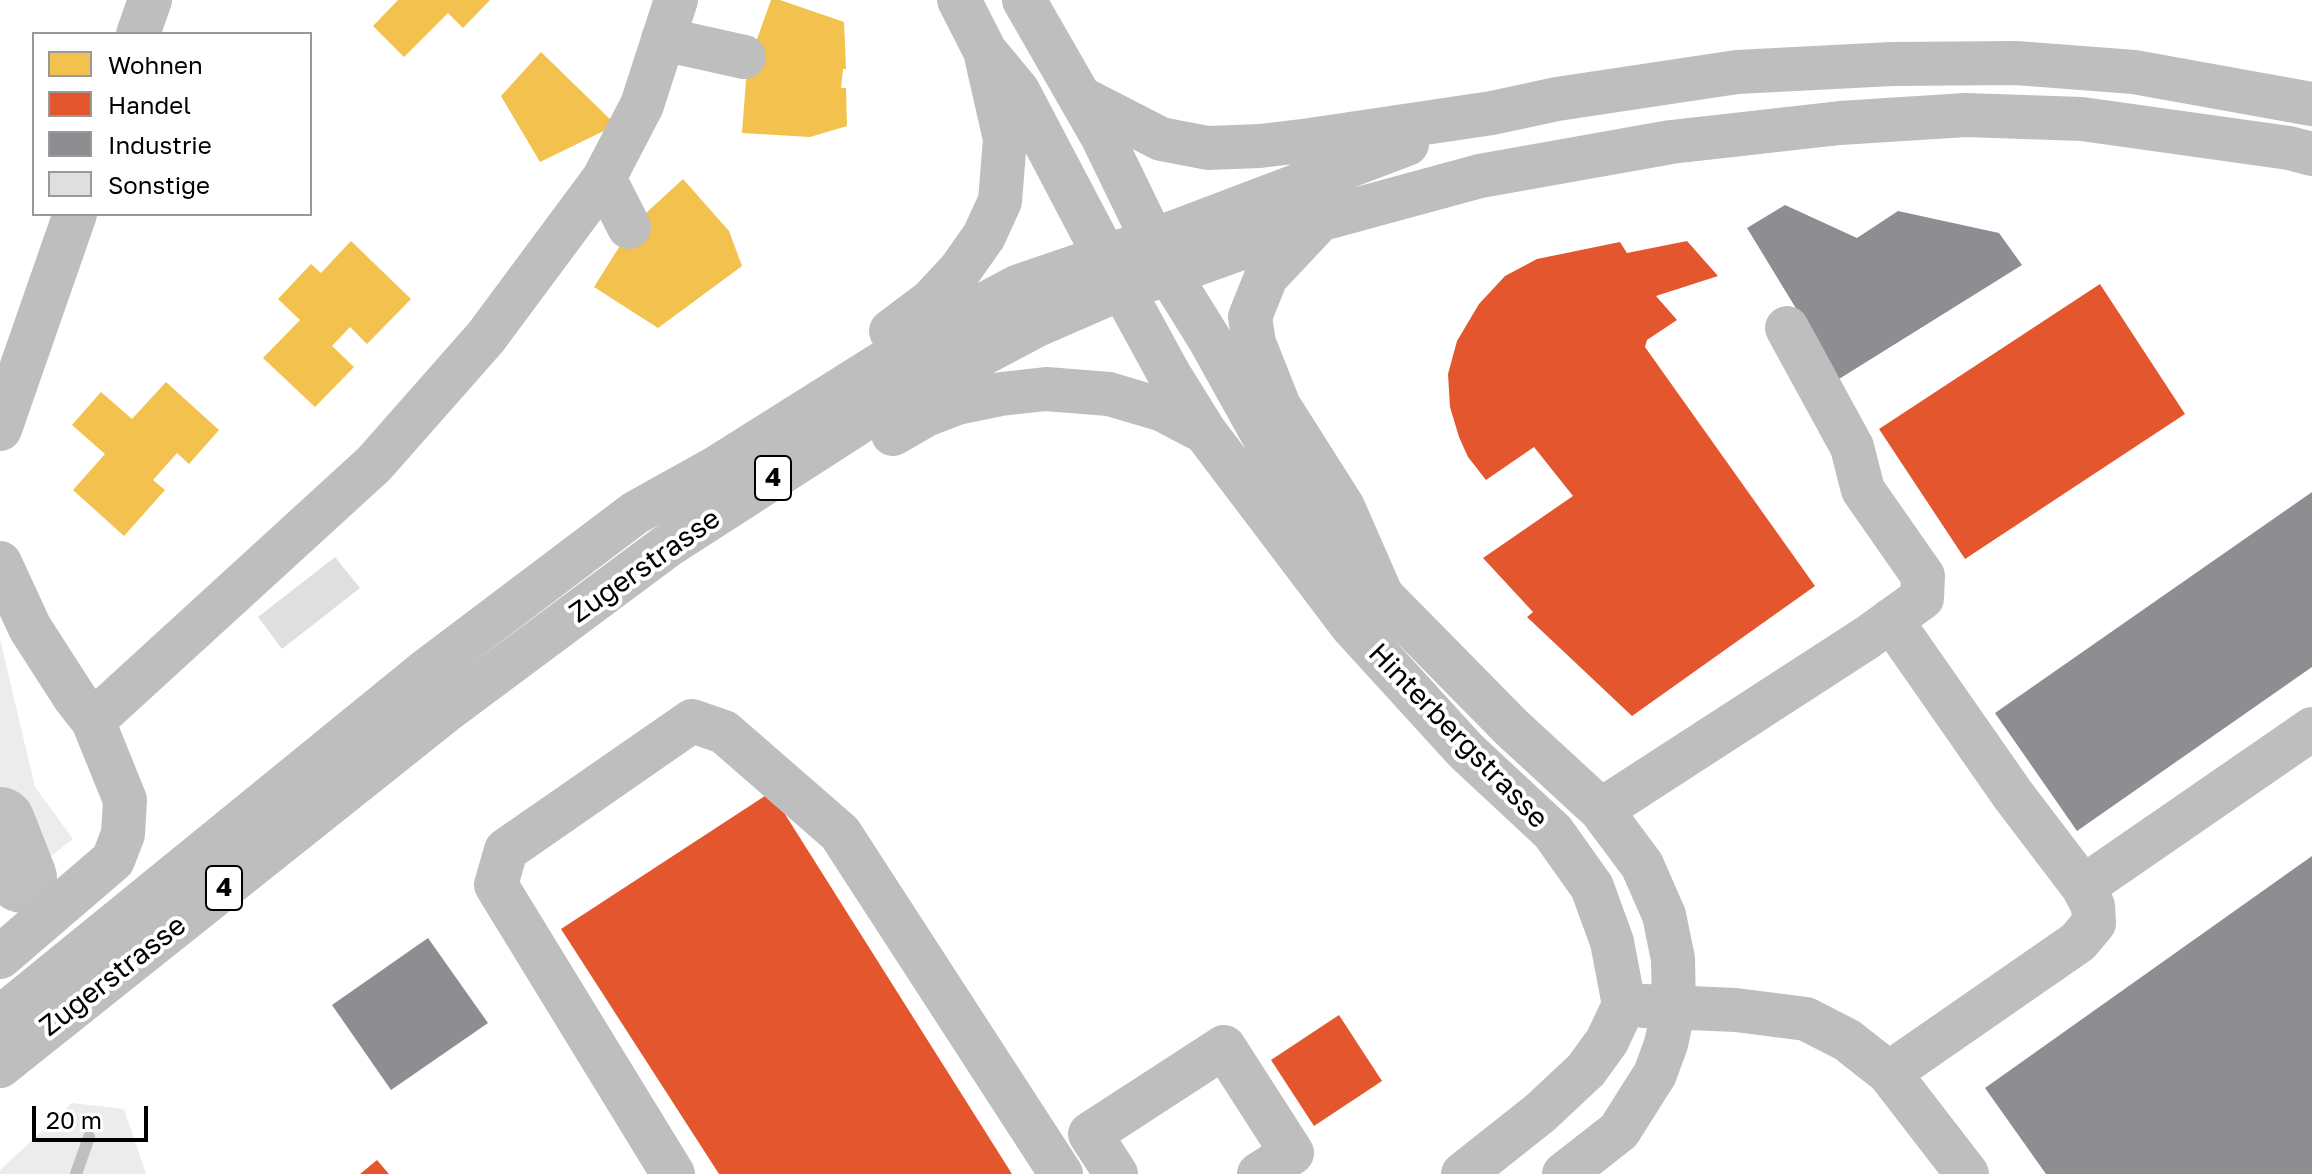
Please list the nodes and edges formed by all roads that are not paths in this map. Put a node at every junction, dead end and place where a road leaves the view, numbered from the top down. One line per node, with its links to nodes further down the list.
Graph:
1 (150, 0): 5 (main road)
2 (959, 0): 6 (main road, 4)
3 (1024, 0): 8 (main road)
4 (670, 19): 7 (main road); 12 (main road)
5 (139, 32)
6 (985, 51): 17 (main road, 4); 21 (main road, 4)
7 (744, 57)
8 (1081, 98): 10 (main road); 16 (main road)
9 (2312, 104): 10 (main road)
10 (1492, 113): 16 (main road)
11 (2312, 154): 14 (main road)
12 (604, 178): 15 (main road); 26 (main road)
13 (74, 216): 19 (main road)
14 (1322, 219): 16 (main road); 23 (main road)
15 (629, 227)
16 (1160, 258): 17 (main road, 4); 23 (main road, Hinterbergstrasse)
17 (1113, 272): 20 (main road, Hinterbergstrasse); 21 (main road, Zugerstrasse / 4); 25 (main road, Zugerstrasse / 4)
18 (1787, 328): 24 (main road)
19 (0, 429)
20 (1205, 432): 25 (main road); 31 (main road, Hinterbergstrasse)
21 (635, 513): 33 (main road, Zugerstrasse / 4)
22 (0, 563): 26 (main road)
23 (1382, 596): 28 (main road, Hinterbergstrasse)
24 (1891, 620): 28 (main road); 29 (main road)
25 (448, 709): 34 (main road, Zugerstrasse / 4)
26 (93, 721): 30 (main road)
27 (2312, 729): 29 (main road)
28 (1601, 810): 32 (main road, Hinterbergstrasse)
29 (2083, 887): 35 (main road)
30 (0, 957)
31 (1624, 1005): 32 (main road); 40 (main road)
32 (1674, 1007): 35 (main road); 41 (main road, Hinterbergstrasse)
33 (0, 1018)
34 (0, 1066)
35 (1889, 1073): 42 (main road)
36 (673, 1174): 37 (main road)
37 (1061, 1174)
38 (1116, 1174): 39 (main road)
39 (1259, 1174)
40 (1463, 1174)
41 (1564, 1174)
42 (1967, 1174)

